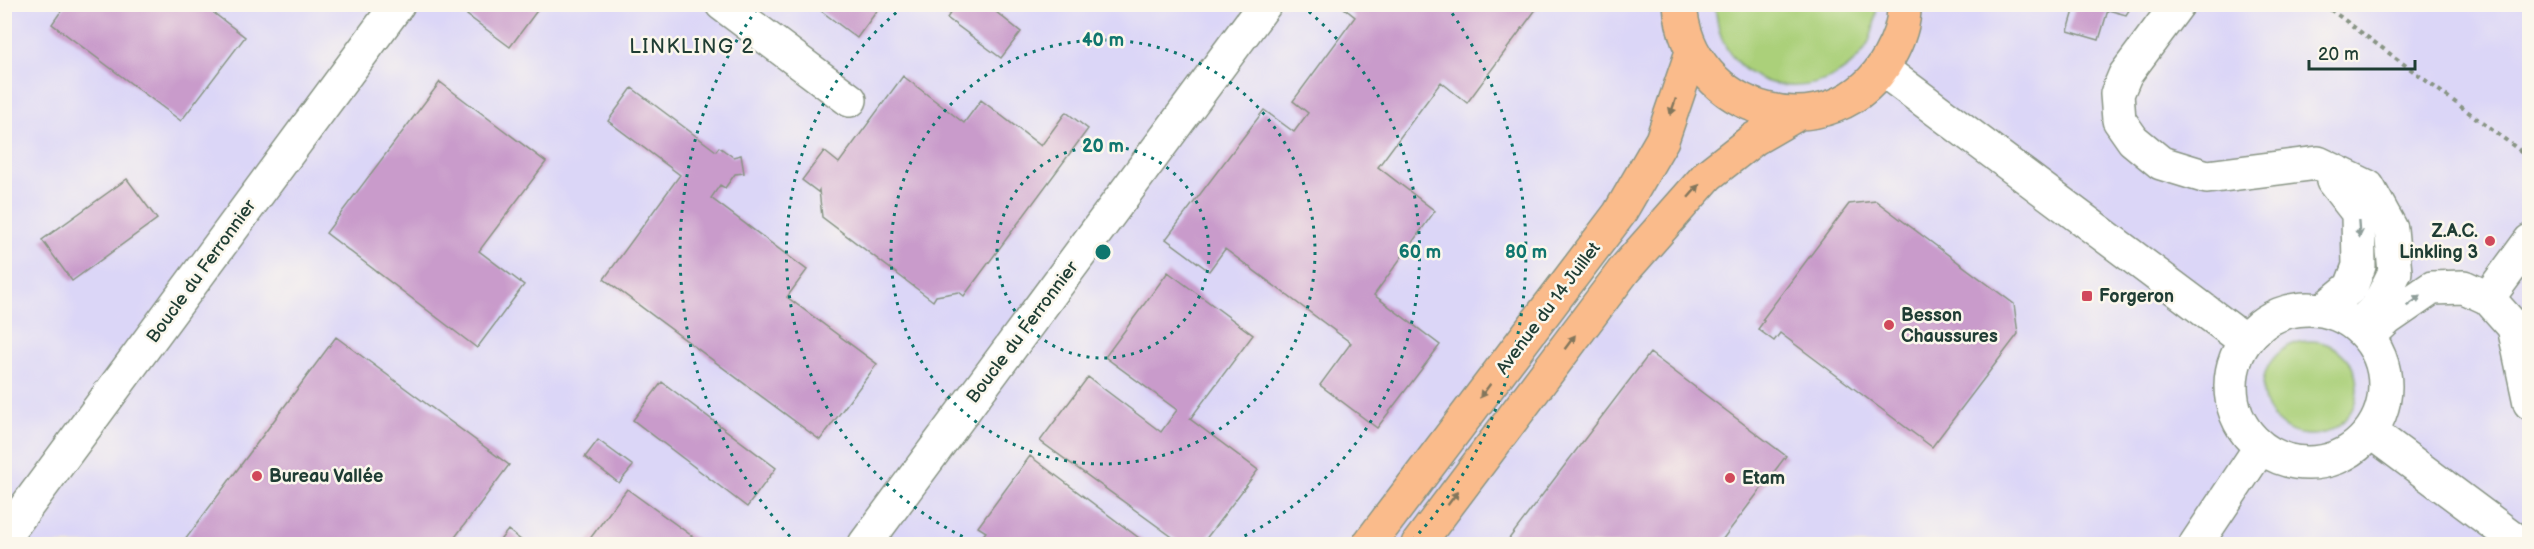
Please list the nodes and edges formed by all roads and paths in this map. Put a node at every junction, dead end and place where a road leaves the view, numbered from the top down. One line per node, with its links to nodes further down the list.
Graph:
1 (398, 4): 22 (street, Boucle du Ferronnier)
2 (722, 4): 10 (street)
3 (1265, 4): 23 (street, Boucle du Ferronnier)
4 (1680, 4): 8 (main road)
5 (1904, 4): 9 (main road)
6 (2324, 4): 12 (path)
7 (2176, 5): 13 (street)
8 (1692, 52): 11 (main road); 24 (main road, Avenue du 14 Juillet, one-way to 24)
9 (1882, 69): 11 (main road); 18 (street)
10 (850, 100)
11 (1799, 113): 25 (main road, one-way to 11)
12 (2529, 158)
13 (2319, 163): 16 (street, one-way to 16); 17 (street)
14 (2529, 241): 15 (street)
15 (2488, 298): 17 (street, one-way to 15); 19 (street)
16 (2323, 310): 17 (street); 18 (street)
17 (2363, 332): 20 (street)
18 (2244, 340): 21 (street)
19 (2529, 403)
20 (2371, 432): 21 (street); 27 (street)
21 (2260, 448): 26 (street)
22 (4, 537)
23 (865, 544)
24 (1369, 544)
25 (1418, 544)
26 (2196, 544)
27 (2521, 544)

